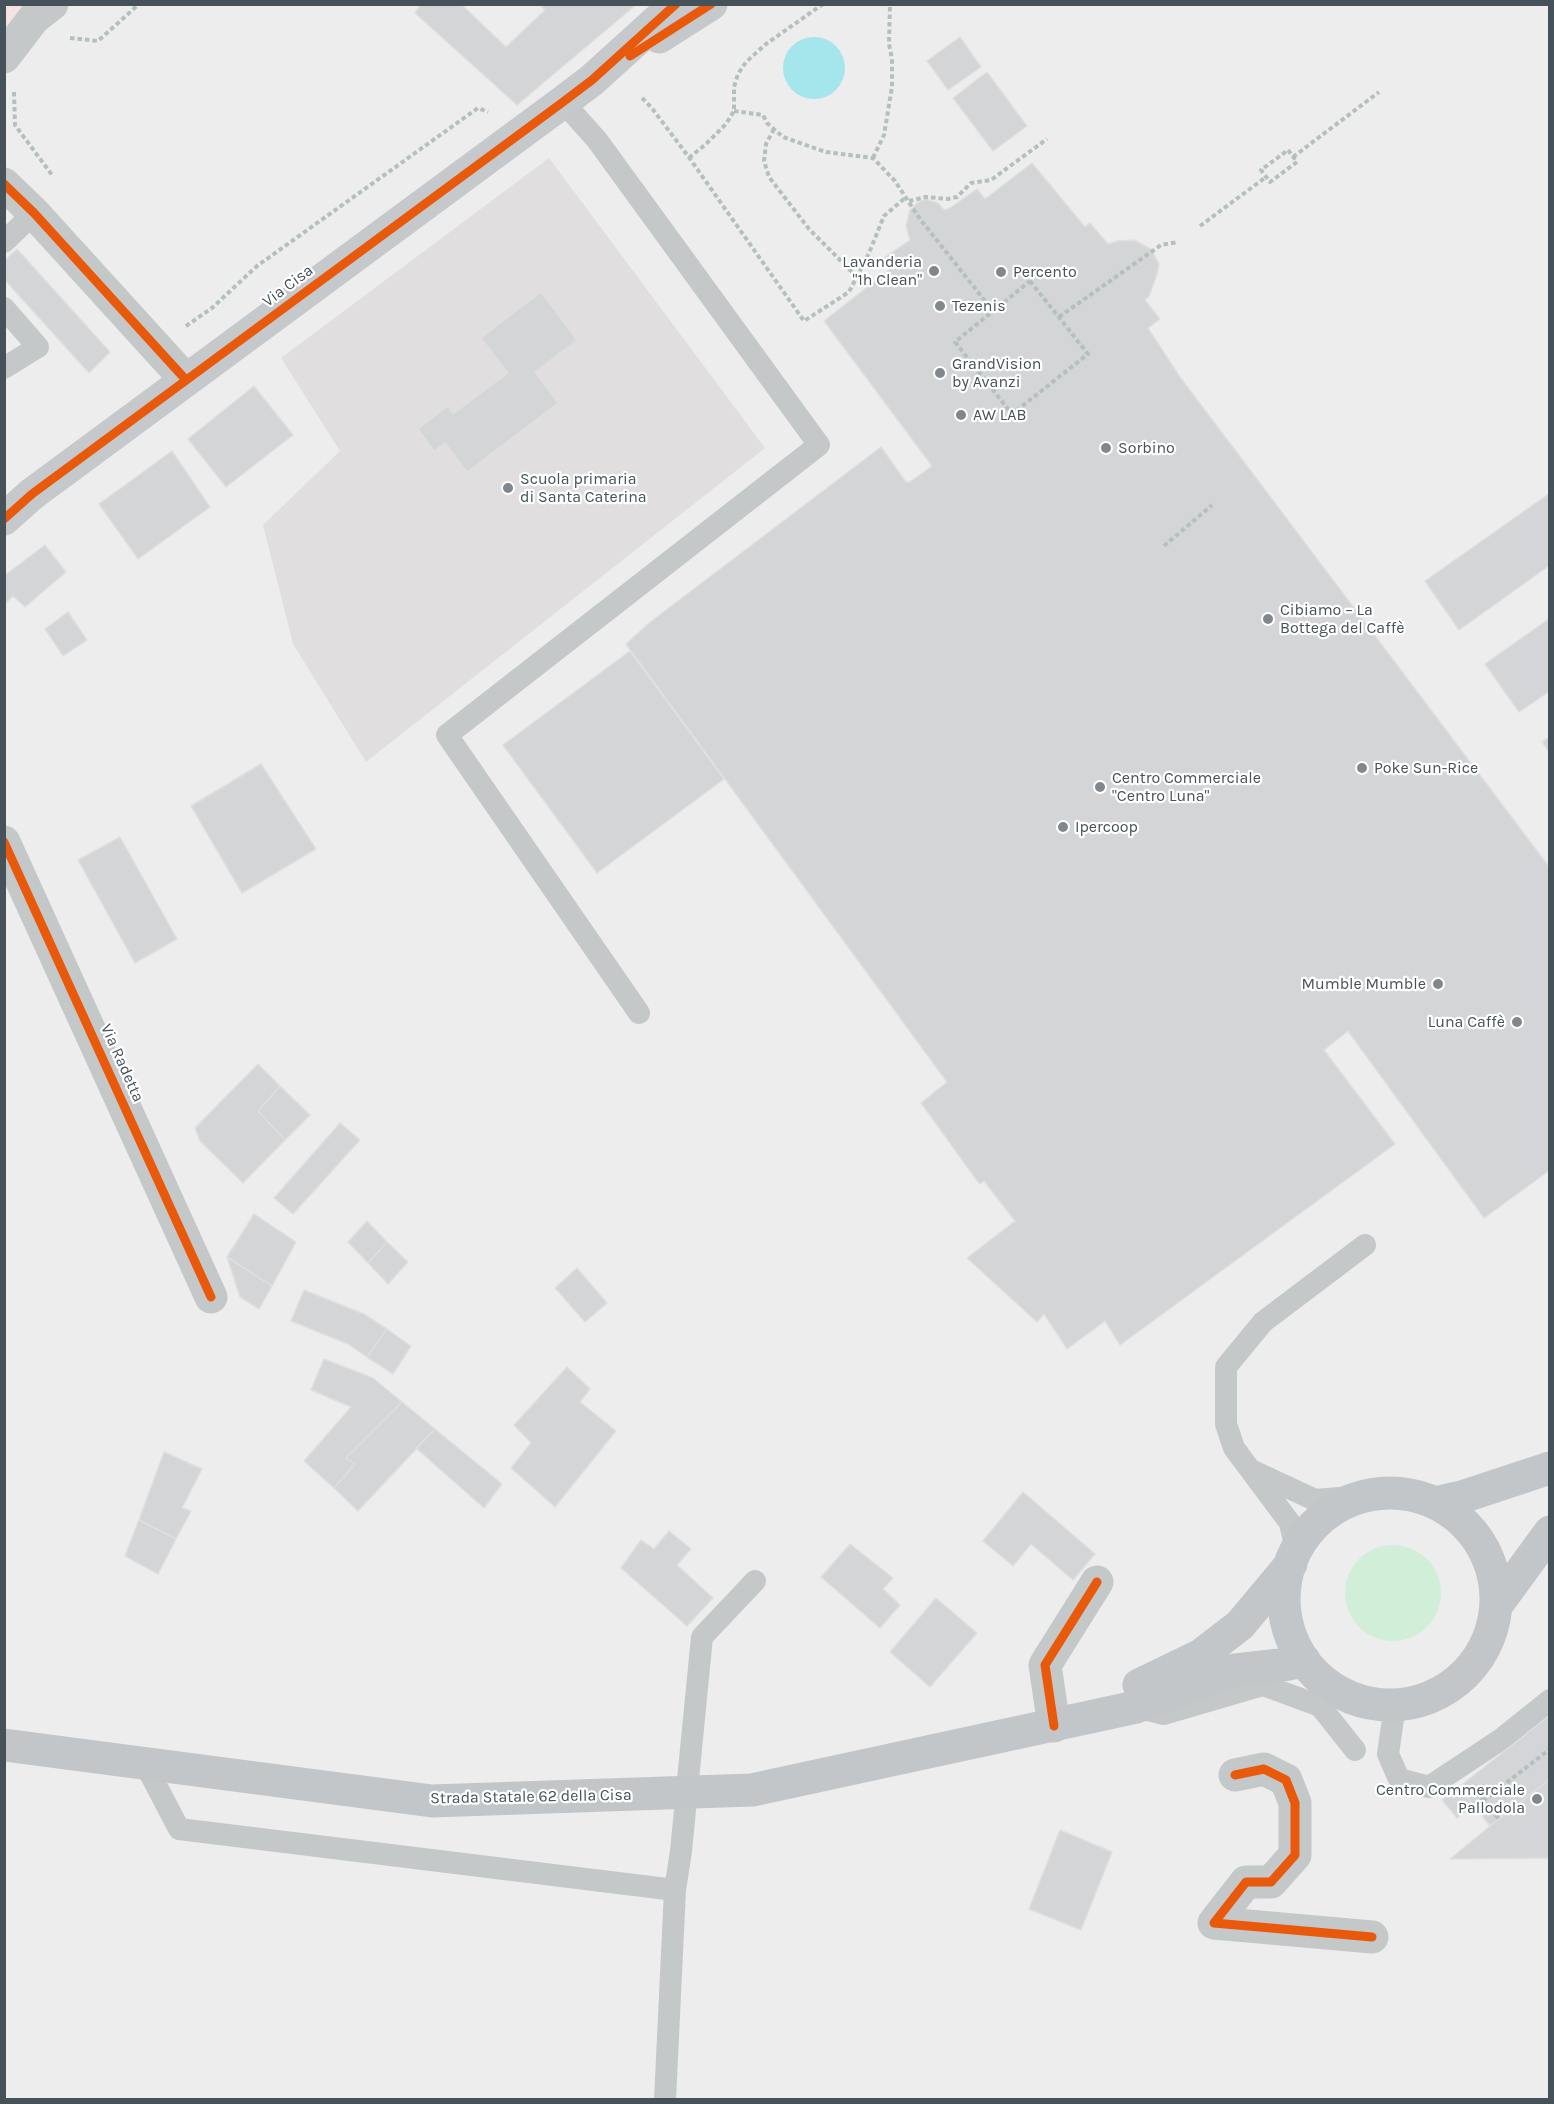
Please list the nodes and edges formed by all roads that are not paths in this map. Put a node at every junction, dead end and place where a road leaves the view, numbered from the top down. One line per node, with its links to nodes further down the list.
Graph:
1 (52, 4): 4 (street)
2 (676, 4): 5 (street, Via Cisa)
3 (711, 4): 5 (street, Via Cisa)
4 (4, 57)
5 (592, 80): 6 (street, Via Cisa)
6 (563, 102): 11 (street, Via Cisa); 14 (lane)
7 (15, 200): 8 (lane); 11 (street)
8 (4, 242)
9 (4, 308): 10 (lane)
10 (4, 368)
11 (186, 380): 12 (street, Via Cisa)
12 (4, 519)
13 (4, 842): 16 (street, Via Radetta)
14 (639, 1012)
15 (1365, 1245): 18 (lane)
16 (212, 1297)
17 (1550, 1468): 20 (main road, Strada Statale 62 della Cisa)
18 (1252, 1470): 19 (lane); 22 (lane)
19 (1364, 1496): 20 (main road, Strada Statale 62 della Cisa); 22 (main road, Strada Statale 62 della Cisa)
20 (1436, 1503): 25 (main road, Strada Statale 62 della Cisa)
21 (1550, 1532): 25 (main road, Strada Statale 62 della Cisa)
22 (1293, 1557): 26 (main road, Strada Statale 62 della Cisa); 30 (main road, Strada Statale 62 della Cisa)
23 (755, 1581): 35 (lane)
24 (1097, 1582): 30 (street)
25 (1496, 1606): 28 (main road, Strada Statale 62 della Cisa)
26 (1304, 1660): 28 (main road, Strada Statale 62 della Cisa); 29 (main road, Strada Statale 62 della Cisa)
27 (1550, 1700): 28 (lane)
28 (1395, 1705)
29 (1136, 1707): 30 (main road, Strada Statale 62 della Cisa); 32 (lane)
30 (1054, 1726): 33 (main road, Strada Statale 62 della Cisa)
31 (4, 1745): 33 (main road, Strada Statale 62 della Cisa)
32 (1355, 1750)
33 (145, 1764): 35 (lane)
34 (1235, 1775): 36 (street)
35 (675, 1890): 37 (lane)
36 (1372, 1937)
37 (665, 2100)

